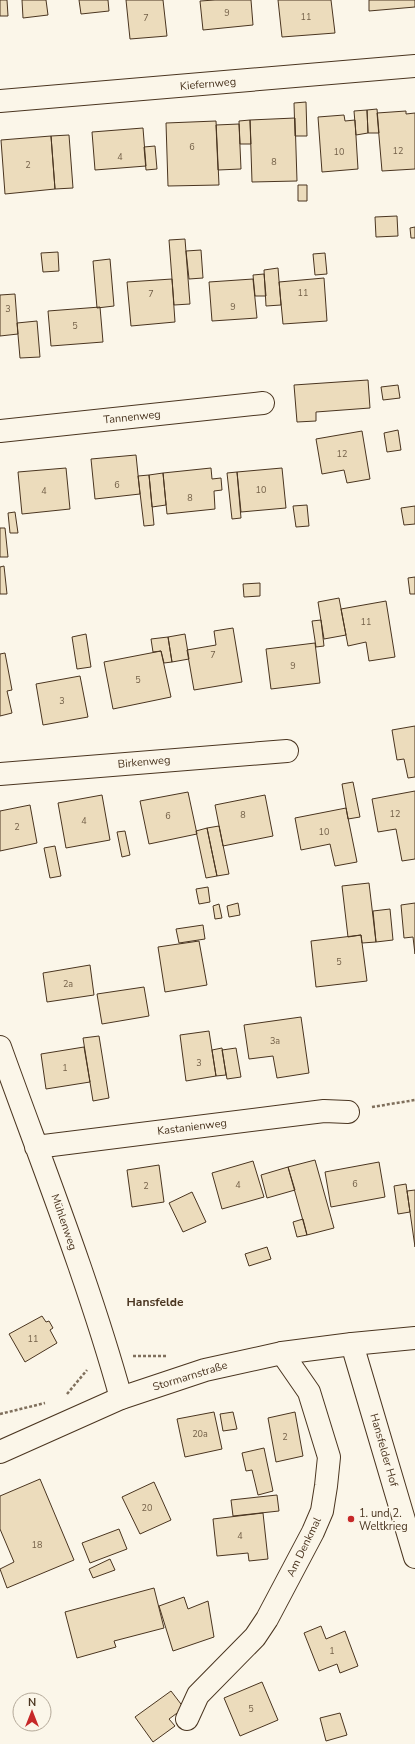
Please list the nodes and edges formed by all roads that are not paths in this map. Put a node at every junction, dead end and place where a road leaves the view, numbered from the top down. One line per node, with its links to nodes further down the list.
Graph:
1 (415, 66): 2 (street, Kiefernweg)
2 (0, 101)
3 (263, 403): 4 (street, Tannenweg)
4 (0, 431)
5 (287, 751): 6 (street, Birkenweg)
6 (0, 774)
7 (0, 1047): 9 (street, Mühlenweg)
8 (348, 1112): 9 (street, Kastanienweg)
9 (36, 1147): 13 (street, Mühlenweg)
10 (415, 1338): 11 (street, Stormarnstraße)
11 (352, 1344): 12 (street, Stormarnstraße); 15 (street, Hansfelder Hof)
12 (282, 1353): 13 (street, Stormarnstraße); 16 (street, Am Denkmal)
13 (121, 1398): 14 (street, Stormarnstraße)
14 (0, 1452)
15 (415, 1557)
16 (187, 1719)

